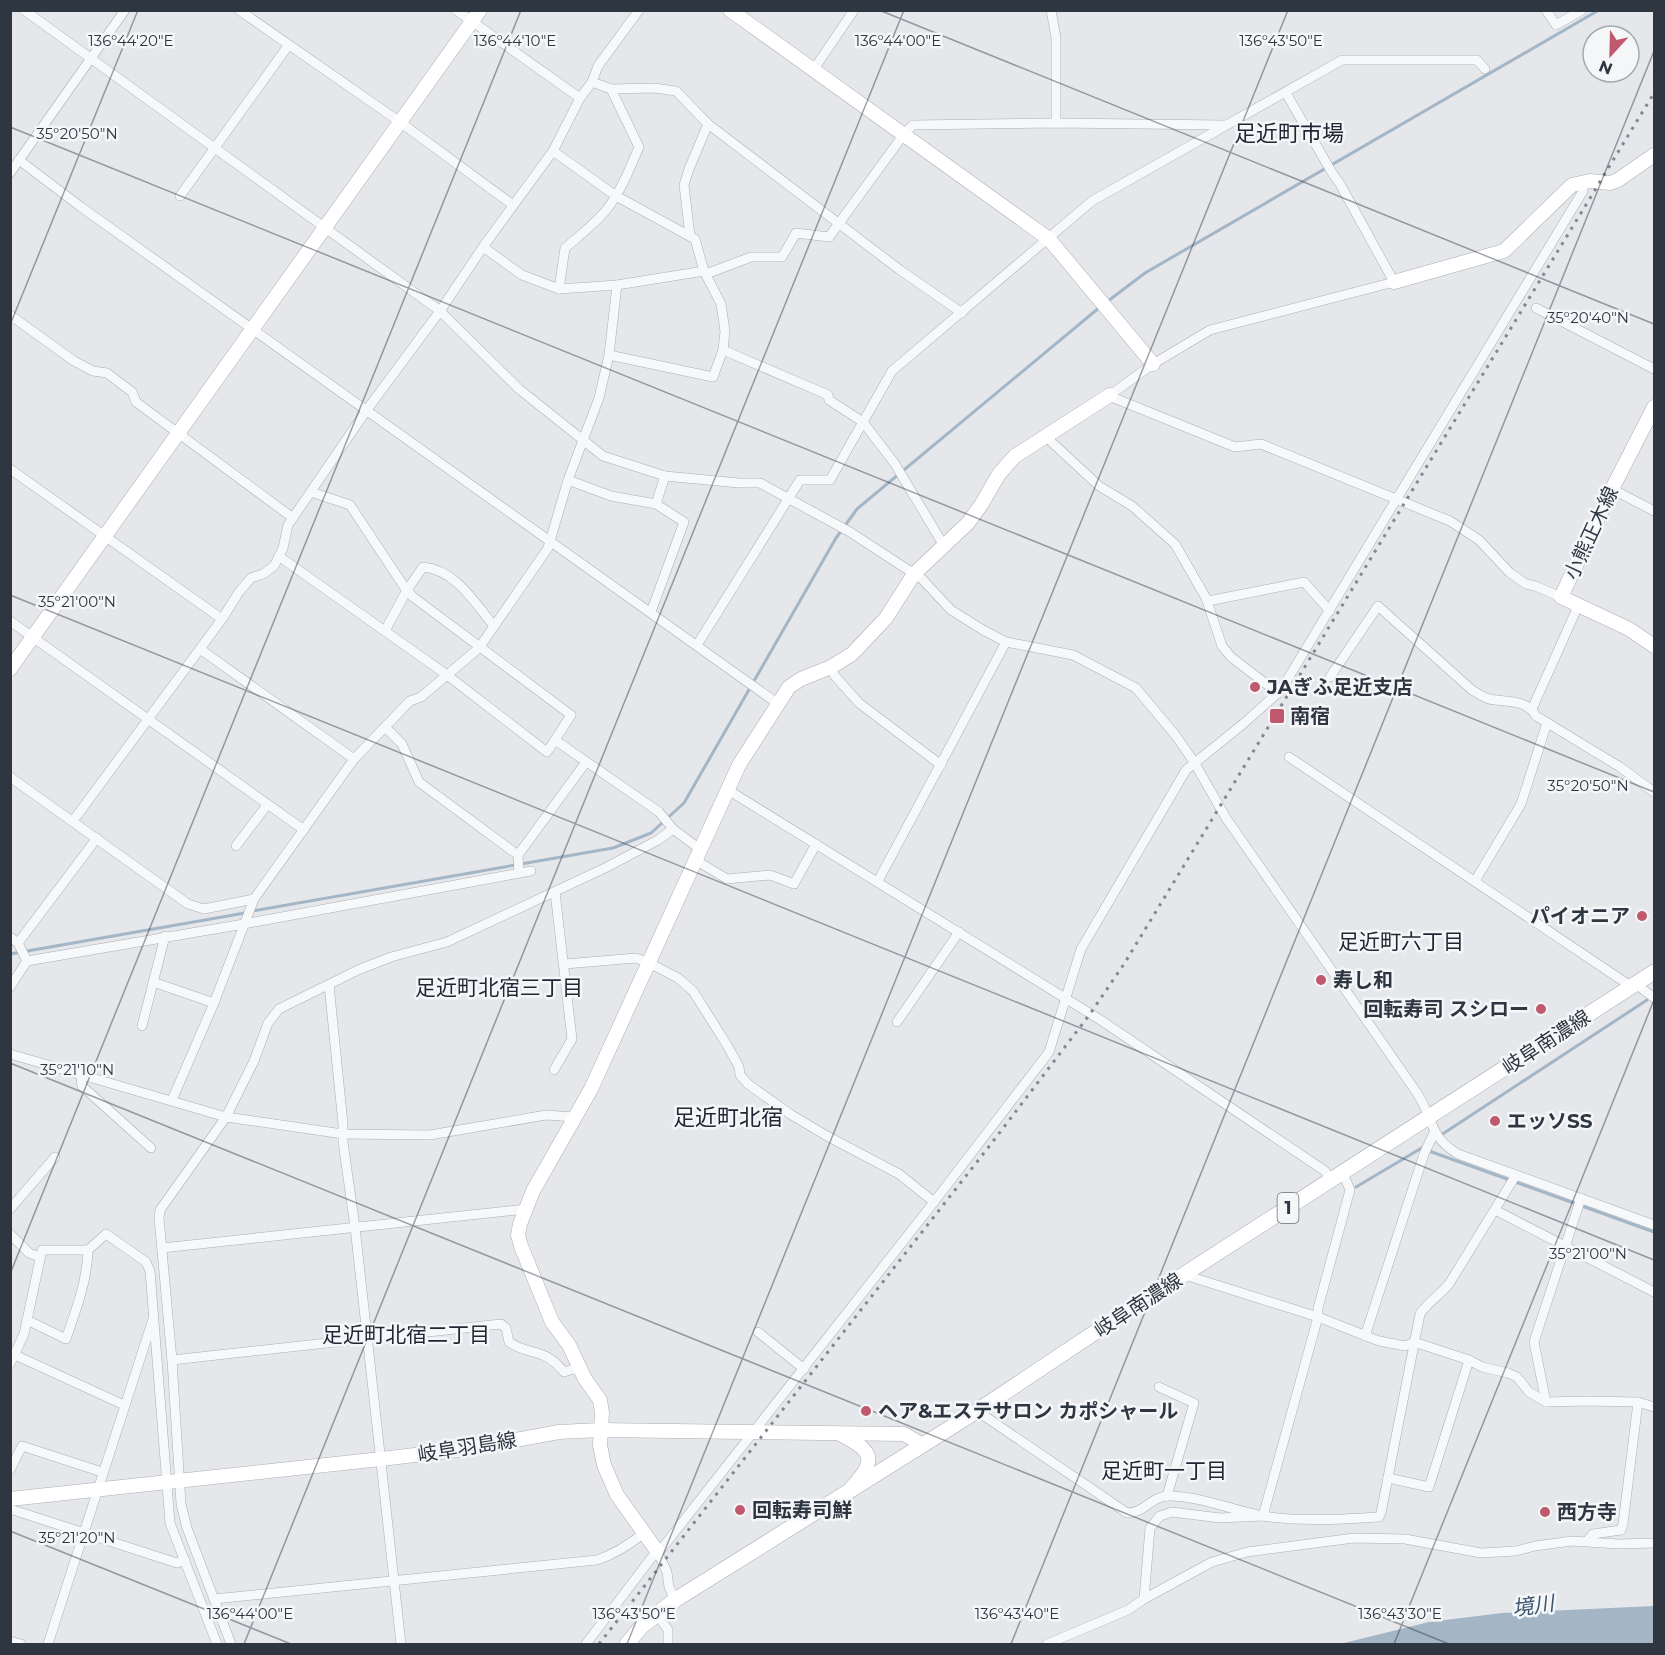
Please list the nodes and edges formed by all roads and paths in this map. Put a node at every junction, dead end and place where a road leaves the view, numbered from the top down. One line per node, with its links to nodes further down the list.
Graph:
1 (24, 10): 13 (street)
2 (125, 10): 13 (street)
3 (239, 10): 12 (street)
4 (456, 10): 11 (street)
5 (639, 10): 16 (street)
6 (730, 10): 14 (street)
7 (854, 10): 14 (street)
8 (1052, 10): 21 (street)
9 (1546, 10): 10 (street)
10 (1582, 10)
11 (476, 16): 19 (street); 20 (street)
12 (288, 46): 20 (street); 25 (street)
13 (91, 59): 25 (street); 28 (street)
14 (814, 69): 24 (street)
15 (1485, 69): 18 (street)
16 (592, 82): 17 (street); 19 (street)
17 (611, 89): 22 (street); 32 (street)
18 (1286, 93): 23 (street); 40 (street)
19 (580, 98): 26 (street)
20 (400, 122): 33 (street); 35 (street)
21 (1056, 123): 23 (street); 24 (street)
22 (708, 124): 34 (street); 36 (street)
23 (1227, 125): 37 (street)
24 (904, 134): 34 (street); 37 (street)
25 (214, 148): 31 (street); 35 (street)
26 (553, 151): 32 (street); 33 (street)
27 (1654, 155): 30 (street)
28 (20, 160): 29 (street); 47 (street)
29 (10, 172)
30 (1583, 182): 40 (street); 65 (street)
31 (180, 196)
32 (616, 196): 36 (street); 42 (street)
33 (513, 206): 38 (street)
34 (839, 224): 39 (street); 45 (street)
35 (326, 227): 44 (street); 47 (street)
36 (690, 236): 39 (street)
37 (1049, 239): 45 (street); 50 (street)
38 (483, 247): 42 (street); 44 (street)
39 (705, 272): 41 (street); 48 (street)
40 (1394, 282): 50 (street)
41 (617, 285): 42 (street); 49 (street)
42 (559, 289)
43 (1536, 308): 51 (street)
44 (440, 310): 54 (street); 58 (street)
45 (962, 313): 55 (street)
46 (10, 315): 56 (street)
47 (253, 330): 54 (street); 56 (street)
48 (723, 350): 49 (street); 55 (street)
49 (609, 355): 58 (street)
50 (1153, 364): 52 (street)
51 (1654, 369)
52 (1110, 395): 57 (street); 65 (street)
53 (1654, 407): 62 (street, 小熊正木線)
54 (366, 411): 63 (street); 70 (street)
55 (864, 422): 64 (street); 71 (street)
56 (178, 434): 68 (street); 69 (street)
57 (1045, 436): 71 (street); 76 (street)
58 (583, 440): 60 (street); 61 (street)
59 (10, 469): 69 (street)
60 (665, 476): 64 (street); 66 (street)
61 (568, 480): 66 (street); 70 (street)
62 (1612, 489): 67 (street); 75 (street, 小熊正木線)
63 (311, 492): 68 (street); 74 (street)
64 (788, 498): 73 (street); 86 (street)
65 (1397, 500): 75 (street); 78 (street)
66 (656, 504): 79 (street)
67 (1654, 511)
68 (294, 518): 72 (street)
69 (105, 538): 80 (street); 84 (street)
70 (550, 541): 79 (street); 82 (street)
71 (944, 546): 73 (street)
72 (280, 557): 80 (street); 83 (street)
73 (914, 574): 85 (street); 90 (street)
74 (406, 590): 82 (street); 83 (street); 88 (street)
75 (1561, 597): 77 (street, 小熊正木線)
76 (1208, 601): 78 (street); 94 (street)
77 (1579, 604): 87 (street, 小熊正木線); 96 (street)
78 (1330, 611): 94 (street)
79 (651, 612): 86 (street)
80 (222, 619): 89 (street)
81 (10, 621): 84 (street)
82 (494, 627): 88 (street)
83 (385, 631): 92 (street)
84 (33, 637): 91 (street); 97 (street)
85 (1006, 642): 104 (street); 105 (street)
86 (697, 645): 95 (street)
87 (1654, 646)
88 (479, 648): 92 (street); 100 (street)
89 (200, 650): 97 (street); 102 (street)
90 (831, 667): 95 (street); 105 (street)
91 (10, 669)
92 (447, 675): 99 (street); 100 (street)
93 (1330, 677): 96 (street)
94 (1278, 693): 104 (street)
95 (777, 704): 107 (street)
96 (1532, 709): 98 (street)
97 (148, 719): 109 (street); 110 (street)
98 (1546, 723): 108 (street); 121 (street)
99 (385, 727): 102 (street); 116 (street)
100 (555, 740): 103 (street)
101 (1289, 758): 121 (street)
102 (354, 759): 112 (street)
103 (586, 762): 111 (street); 116 (street)
104 (1194, 762): 137 (street); 147 (street)
105 (941, 765): 120 (street)
106 (10, 777): 110 (street)
107 (728, 790): 114 (street); 117 (street)
108 (1654, 792)
109 (267, 805): 112 (street); 115 (street)
110 (73, 821): 113 (street)
111 (673, 829): 117 (street); 122 (street)
112 (304, 830): 123 (street)
113 (97, 838): 123 (street); 127 (street)
114 (816, 844): 117 (street); 120 (street)
115 (236, 846)
116 (518, 855): 119 (street)
117 (699, 855): 129 (street)
118 (531, 871): 119 (street)
119 (519, 873): 124 (street)
120 (879, 881): 125 (street)
121 (1475, 881): 134 (street)
122 (555, 892): 130 (street); 133 (street)
123 (255, 899): 124 (street)
124 (244, 924): 126 (street); 138 (street)
125 (959, 932): 137 (street); 139 (street)
126 (165, 936): 128 (street); 132 (street)
127 (14, 940): 128 (street)
128 (27, 961): 135 (street)
129 (649, 963): 130 (street); 146 (street); 155 (street)
130 (565, 964): 142 (street)
131 (1654, 972): 134 (main road, 岐阜南濃線 / 1)
132 (153, 982): 138 (street); 140 (street)
133 (329, 985): 145 (street); 148 (street)
134 (1634, 986): 136 (street); 147 (main road, 岐阜南濃線 / 1)
135 (10, 987)
136 (1654, 998)
137 (1066, 999): 153 (street); 155 (street)
138 (214, 1003): 144 (street)
139 (897, 1022)
140 (142, 1026)
141 (10, 1054): 143 (street)
142 (555, 1070)
143 (81, 1075): 144 (street); 150 (street)
144 (172, 1100): 145 (street)
145 (226, 1117): 148 (street); 163 (street)
146 (574, 1117): 148 (street); 157 (street)
147 (1428, 1118): 149 (street); 153 (main road, 岐阜南濃線 / 1)
148 (343, 1134): 160 (street)
149 (1434, 1134): 152 (street); 172 (street)
150 (151, 1148)
151 (55, 1158): 156 (street)
152 (1516, 1175): 154 (street); 158 (street)
153 (1337, 1176): 166 (main road, 岐阜南濃線 / 1); 169 (street)
154 (1581, 1198): 159 (street); 162 (street)
155 (934, 1202): 179 (street)
156 (10, 1209)
157 (526, 1209): 160 (street); 178 (street)
158 (1495, 1210): 162 (street); 174 (street)
159 (1654, 1225)
160 (355, 1227): 163 (street); 173 (street)
161 (10, 1234): 165 (street)
162 (1564, 1245): 167 (street); 181 (street)
163 (162, 1248): 176 (street)
164 (88, 1250): 165 (street); 168 (street); 170 (street)
165 (40, 1257): 170 (street)
166 (1185, 1275): 169 (street); 185 (main road, 岐阜南濃線 / 1)
167 (1654, 1292)
168 (155, 1313): 183 (street); 195 (street)
169 (1318, 1317): 172 (street); 201 (street)
170 (27, 1320): 175 (street)
171 (758, 1332): 179 (street)
172 (1365, 1336): 174 (street)
173 (367, 1338): 176 (street); 178 (street); 190 (street)
174 (1414, 1342): 177 (street); 193 (street)
175 (13, 1360): 183 (street)
176 (172, 1360): 194 (street)
177 (1470, 1360): 181 (street); 193 (street)
178 (580, 1367): 186 (street)
179 (804, 1369): 187 (street)
180 (1159, 1387): 198 (street)
181 (1546, 1402): 182 (street)
182 (1638, 1402): 184 (street); 204 (street)
183 (124, 1405): 192 (street)
184 (1654, 1407)
185 (977, 1411): 189 (main road, 岐阜南濃線 / 1); 198 (street)
186 (600, 1430): 187 (street, 岐阜羽島線); 190 (street, 岐阜羽島線); 203 (street)
187 (754, 1431): 188 (street, 岐阜羽島線); 206 (street)
188 (839, 1433): 189 (street, 岐阜羽島線); 197 (street)
189 (921, 1444): 197 (main road, 岐阜南濃線 / 1)
190 (381, 1459): 194 (street, 岐阜羽島線); 208 (street)
191 (10, 1470): 192 (street)
192 (102, 1472): 196 (street)
193 (1388, 1478): 201 (street)
194 (181, 1481): 195 (street, 岐阜羽島線); 209 (street)
195 (166, 1483): 196 (street, 岐阜羽島線); 207 (street)
196 (98, 1490): 199 (street, 岐阜羽島線); 202 (street)
197 (844, 1495): 211 (main road, 岐阜南濃線 / 1)
198 (1167, 1496): 201 (street)
199 (10, 1499)
200 (10, 1509): 202 (street)
201 (1263, 1516): 210 (street)
202 (85, 1532): 207 (street); 215 (street)
203 (644, 1533): 206 (street); 208 (street)
204 (1587, 1541): 205 (street); 210 (street)
205 (1654, 1543)
206 (657, 1551): 211 (street); 219 (street)
207 (185, 1560): 216 (street)
208 (394, 1580): 209 (street); 218 (street)
209 (214, 1599): 217 (street)
210 (1144, 1599): 222 (street)
211 (675, 1600): 212 (main road, 岐阜南濃線 / 1)
212 (657, 1614): 220 (main road, 岐阜南濃線 / 1); 221 (street)
213 (10, 1641): 214 (street)
214 (21, 1644)
215 (48, 1644)
216 (218, 1644)
217 (231, 1644)
218 (401, 1644)
219 (586, 1644)
220 (627, 1644)
221 (668, 1644)
222 (1047, 1644)

